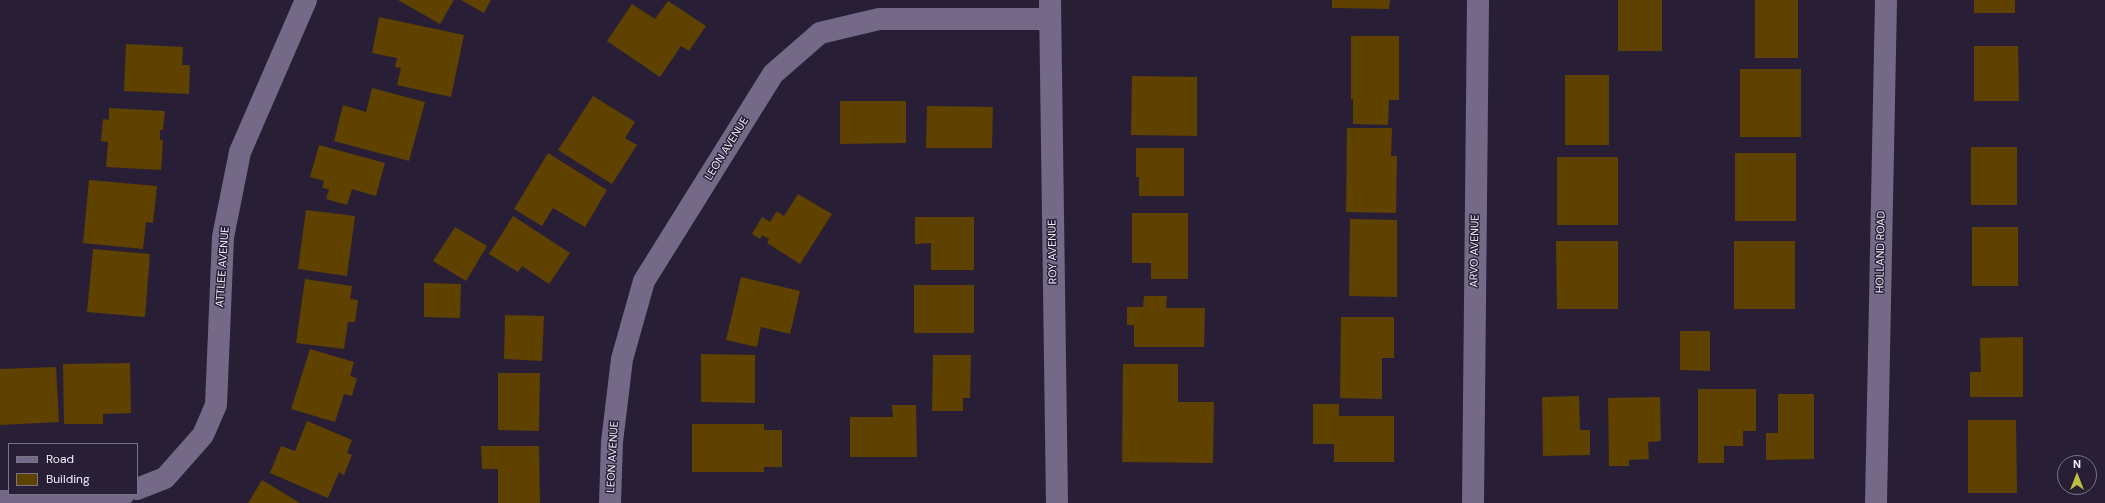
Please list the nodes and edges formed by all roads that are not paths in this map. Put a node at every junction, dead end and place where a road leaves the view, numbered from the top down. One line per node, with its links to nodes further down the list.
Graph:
1 (306, 0): 5 (street, ATTLEE AVENUE)
2 (1478, 0): 10 (street, ARVO AVENUE)
3 (1886, 0): 11 (street, HOLLAND ROAD)
4 (1050, 10): 8 (street, LEON AVENUE); 9 (street, ROY AVENUE)
5 (138, 489)
6 (122, 495): 7 (street)
7 (0, 500)
8 (610, 503)
9 (1057, 503)
10 (1473, 503)
11 (1876, 503)

